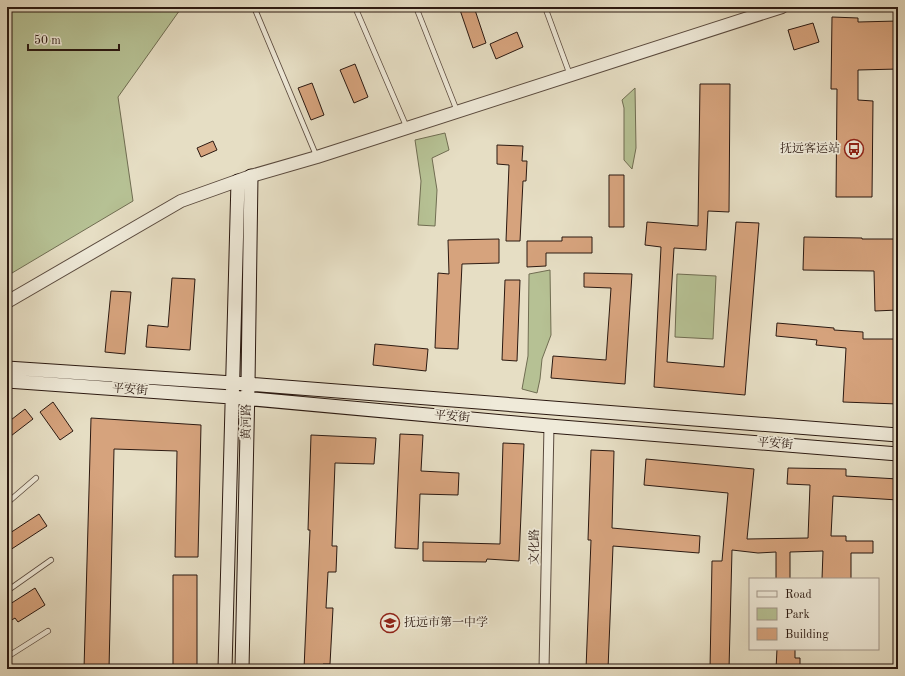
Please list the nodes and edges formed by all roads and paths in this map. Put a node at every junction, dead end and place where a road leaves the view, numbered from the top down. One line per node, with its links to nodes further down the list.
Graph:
1 (254, 7): 9 (lane)
2 (355, 7): 8 (lane)
3 (416, 7): 7 (lane)
4 (545, 7): 6 (lane)
5 (782, 7): 6 (street)
6 (570, 75): 7 (street)
7 (457, 111): 8 (street)
8 (407, 128): 9 (street)
9 (317, 157): 10 (street)
10 (251, 176): 11 (street); 16 (main road, 黄河路)
11 (238, 181): 12 (street); 15 (main road, 黄河路)
12 (7, 302)
13 (7, 368): 15 (main road, 平安街)
14 (7, 381): 17 (main road, 平安街)
15 (231, 384): 16 (main road, 平安街); 17 (main road, 黄河路)
16 (248, 384): 18 (main road, 黄河路); 20 (main road, 平安街)
17 (231, 398): 18 (main road, 平安街); 28 (main road, 黄河路)
18 (248, 399): 19 (main road, 平安街); 29 (main road, 黄河路)
19 (549, 426): 21 (main road, 平安街); 30 (street, 文化路)
20 (898, 435)
21 (898, 454)
22 (36, 478): 23 (lane)
23 (7, 503)
24 (51, 560): 25 (lane)
25 (7, 591)
26 (48, 631): 27 (lane)
27 (7, 657)
28 (224, 669)
29 (242, 669)
30 (544, 669)

